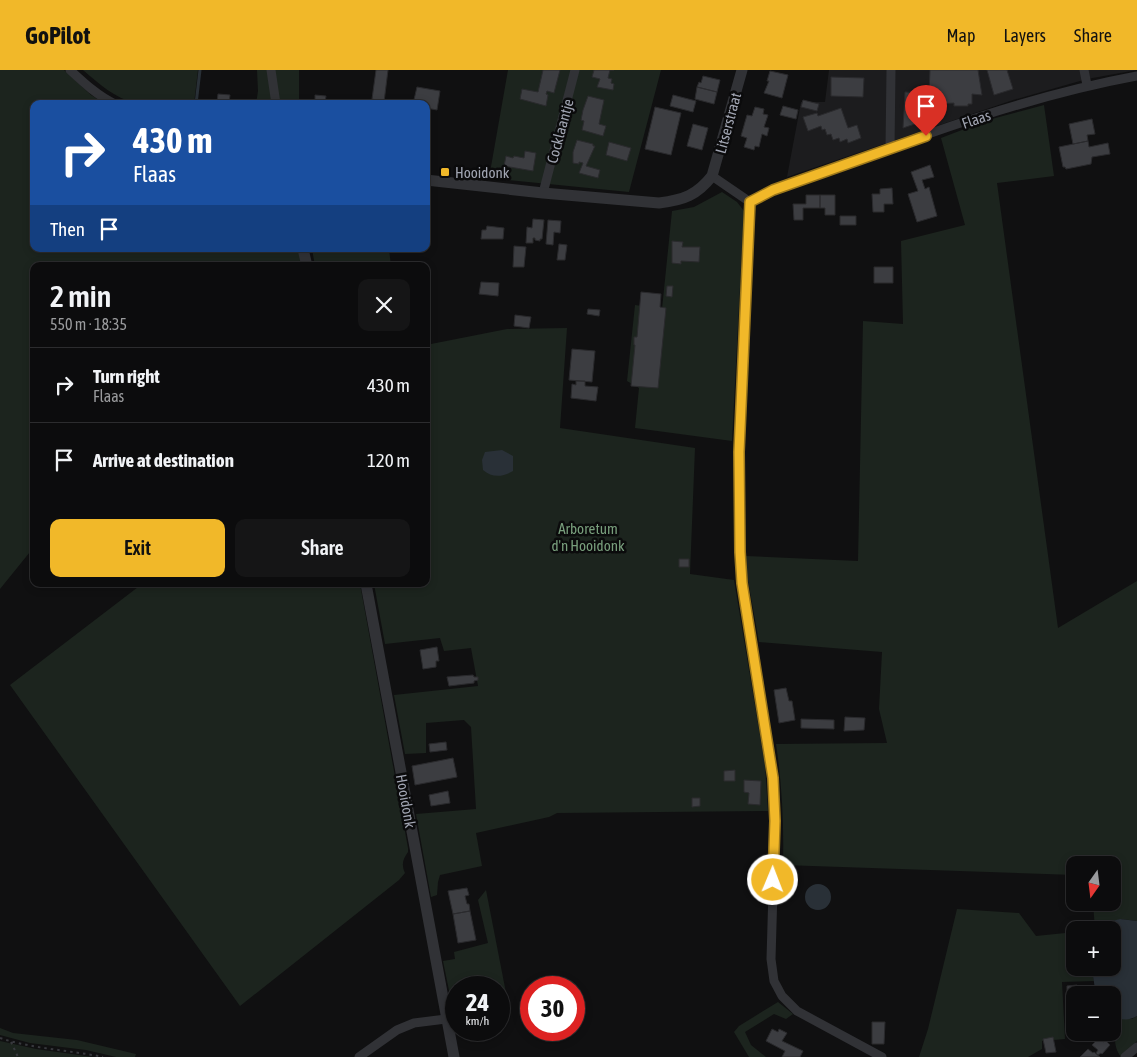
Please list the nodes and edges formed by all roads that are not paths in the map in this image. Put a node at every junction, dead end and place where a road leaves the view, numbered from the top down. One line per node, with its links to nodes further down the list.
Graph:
1 (70, 70): 9 (street)
2 (271, 70): 10 (street)
3 (575, 70): 14 (street, Cocklaantje)
4 (742, 70): 12 (street, Litserstraat)
5 (891, 70): 11 (street)
6 (1084, 70): 8 (street)
7 (1137, 76): 8 (street, Flaas)
8 (1087, 85): 11 (street, Flaas)
9 (109, 100)
10 (275, 100)
11 (890, 148): 15 (street, Flaas)
12 (712, 176): 14 (street); 15 (street)
13 (430, 180): 14 (street)
14 (543, 193)
15 (750, 202): 23 (street)
16 (367, 587): 17 (street, Hooidonk)
17 (445, 1013)
18 (445, 1018): 21 (street)
19 (451, 1041): 22 (street, Hooidonk)
20 (1137, 1047): 24 (street)
21 (359, 1057)
22 (454, 1057)
23 (882, 1057)
24 (1125, 1057)

